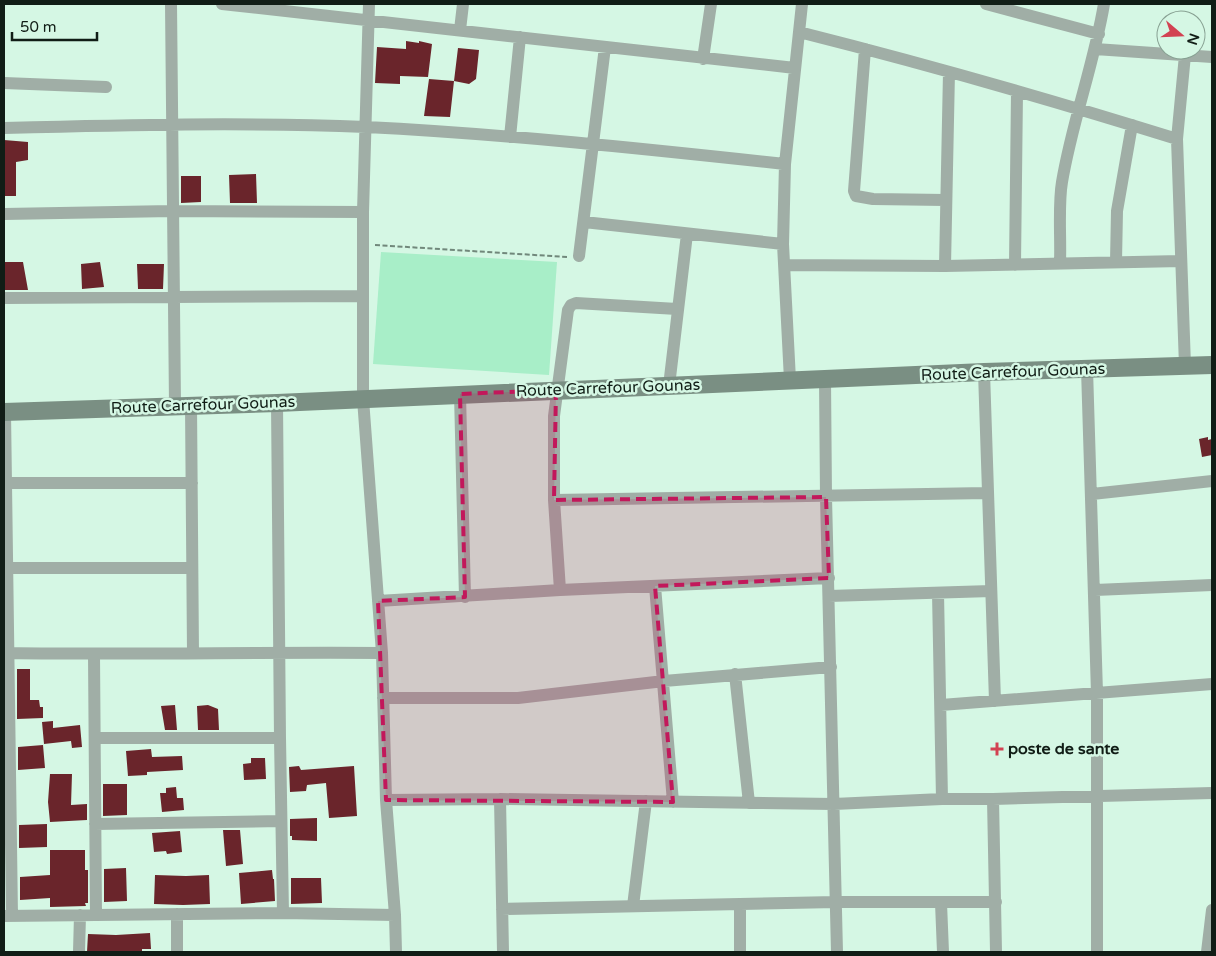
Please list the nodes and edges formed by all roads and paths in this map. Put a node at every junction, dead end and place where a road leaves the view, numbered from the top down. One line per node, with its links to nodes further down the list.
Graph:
1 (170, 4): 27 (street)
2 (222, 4): 9 (street)
3 (369, 4): 10 (street)
4 (463, 4): 11 (street)
5 (711, 4): 19 (street)
6 (802, 4): 12 (street)
7 (986, 4): 13 (street)
8 (1104, 4): 13 (street)
9 (276, 7): 10 (street)
10 (367, 20): 11 (street); 29 (street)
11 (460, 30): 14 (street)
12 (799, 32): 16 (street); 21 (street)
13 (1099, 34): 17 (street)
14 (520, 37): 15 (street); 31 (street)
15 (605, 48): 19 (street); 33 (street)
16 (865, 49): 22 (street); 35 (street)
17 (1095, 49): 18 (street); 26 (street)
18 (1156, 53)
19 (704, 59): 21 (street)
20 (1185, 60): 32 (street)
21 (795, 68): 34 (street)
22 (949, 72): 25 (street); 35 (street)
23 (4, 83): 24 (street)
24 (106, 87)
25 (1017, 92): 26 (street); 48 (street)
26 (1079, 108): 28 (street); 45 (street)
27 (171, 123): 29 (street); 30 (street); 36 (street)
28 (1132, 125): 32 (street); 46 (street)
29 (365, 127): 31 (street); 37 (street)
30 (4, 128)
31 (510, 137): 33 (street)
32 (1177, 139): 44 (street)
33 (593, 143): 34 (street); 39 (street)
34 (785, 164): 42 (street)
35 (945, 200): 49 (street)
36 (172, 210): 37 (street); 38 (street); 51 (street)
37 (363, 212): 41 (street)
38 (4, 214)
39 (584, 222): 40 (street); 43 (street)
40 (688, 234): 42 (street); 53 (street)
41 (363, 244): 43 (path); 50 (street)
42 (783, 244): 47 (street)
43 (577, 257)
44 (1181, 261): 46 (street); 55 (street)
45 (1060, 262): 46 (street); 48 (street)
46 (1116, 262)
47 (784, 264): 49 (street); 59 (street)
48 (1014, 265): 49 (street)
49 (944, 266)
50 (363, 296): 51 (street); 63 (street)
51 (175, 297): 52 (street); 65 (street)
52 (4, 298)
53 (678, 309): 60 (street); 61 (street)
54 (1212, 365): 55 (main road, Route Carrefour Gounas)
55 (1185, 366): 56 (main road, Route Carrefour Gounas)
56 (1087, 369): 57 (main road, Route Carrefour Gounas); 71 (street)
57 (984, 372): 58 (main road, Route Carrefour Gounas); 70 (street)
58 (825, 379): 59 (main road, Route Carrefour Gounas); 72 (street)
59 (790, 380): 60 (main road, Route Carrefour Gounas)
60 (669, 386): 61 (main road, Route Carrefour Gounas)
61 (556, 390): 62 (main road, Route Carrefour Gounas); 73 (street)
62 (460, 394): 63 (main road, Route Carrefour Gounas); 84 (street)
63 (363, 399): 64 (main road, Route Carrefour Gounas); 85 (street)
64 (277, 403): 65 (main road, Route Carrefour Gounas); 86 (street)
65 (183, 405): 66 (main road, Route Carrefour Gounas); 69 (street)
66 (4, 412): 68 (street)
67 (1212, 481): 71 (street)
68 (6, 483): 69 (street); 74 (street)
69 (192, 483): 75 (street)
70 (987, 493): 72 (street); 81 (street)
71 (1092, 494): 80 (street)
72 (826, 497): 73 (street); 76 (street)
73 (554, 500): 79 (street)
74 (8, 568): 75 (street); 87 (street)
75 (191, 568): 88 (street)
76 (829, 578): 78 (street); 83 (street)
77 (1212, 585): 80 (street)
78 (655, 586): 79 (street); 93 (street)
79 (560, 590): 84 (street)
80 (1095, 590): 95 (street)
81 (991, 591): 82 (street); 97 (street)
82 (938, 593): 83 (street); 98 (street)
83 (829, 596): 91 (street)
84 (465, 597): 85 (street)
85 (378, 601): 89 (street)
86 (280, 652): 88 (street); 89 (street); 101 (street)
87 (9, 653): 90 (street); 99 (street)
88 (193, 653): 90 (street)
89 (382, 653): 96 (street)
90 (94, 655): 100 (street)
91 (830, 668): 92 (street); 111 (street)
92 (735, 674): 93 (street); 110 (street)
93 (664, 681): 96 (street); 109 (street)
94 (1212, 684): 95 (street)
95 (1097, 693): 97 (street); 103 (street)
96 (383, 698): 107 (street)
97 (995, 701): 98 (street)
98 (941, 705): 105 (street)
99 (7, 737): 113 (street)
100 (96, 738): 101 (street); 114 (street)
101 (280, 738): 112 (street)
102 (1212, 794): 103 (street)
103 (1096, 796): 106 (street); 137 (street)
104 (500, 799): 107 (street); 108 (street); 120 (street)
105 (942, 799): 106 (street); 111 (street)
106 (993, 799): 116 (street)
107 (386, 800): 126 (street)
108 (646, 801): 109 (street); 119 (street)
109 (674, 802): 110 (street)
110 (749, 803): 111 (street)
111 (834, 804): 115 (street)
112 (281, 821): 114 (street); 122 (street)
113 (7, 823): 127 (street)
114 (95, 824): 125 (street)
115 (836, 902): 117 (street); 118 (street); 134 (street)
116 (996, 902): 117 (street); 136 (street)
117 (941, 903): 135 (street)
118 (740, 904): 119 (street); 133 (street)
119 (633, 906): 120 (street)
120 (502, 909): 132 (street)
121 (1212, 910): 128 (street)
122 (283, 913): 123 (street); 126 (street)
123 (176, 914): 125 (street); 130 (street)
124 (80, 915): 125 (street); 127 (street); 129 (street)
125 (96, 915)
126 (395, 915): 131 (street)
127 (8, 916)
128 (1211, 933): 138 (street)
129 (79, 952)
130 (178, 952)
131 (396, 952)
132 (503, 952)
133 (740, 952)
134 (837, 952)
135 (943, 952)
136 (996, 952)
137 (1097, 952)
138 (1207, 952)

